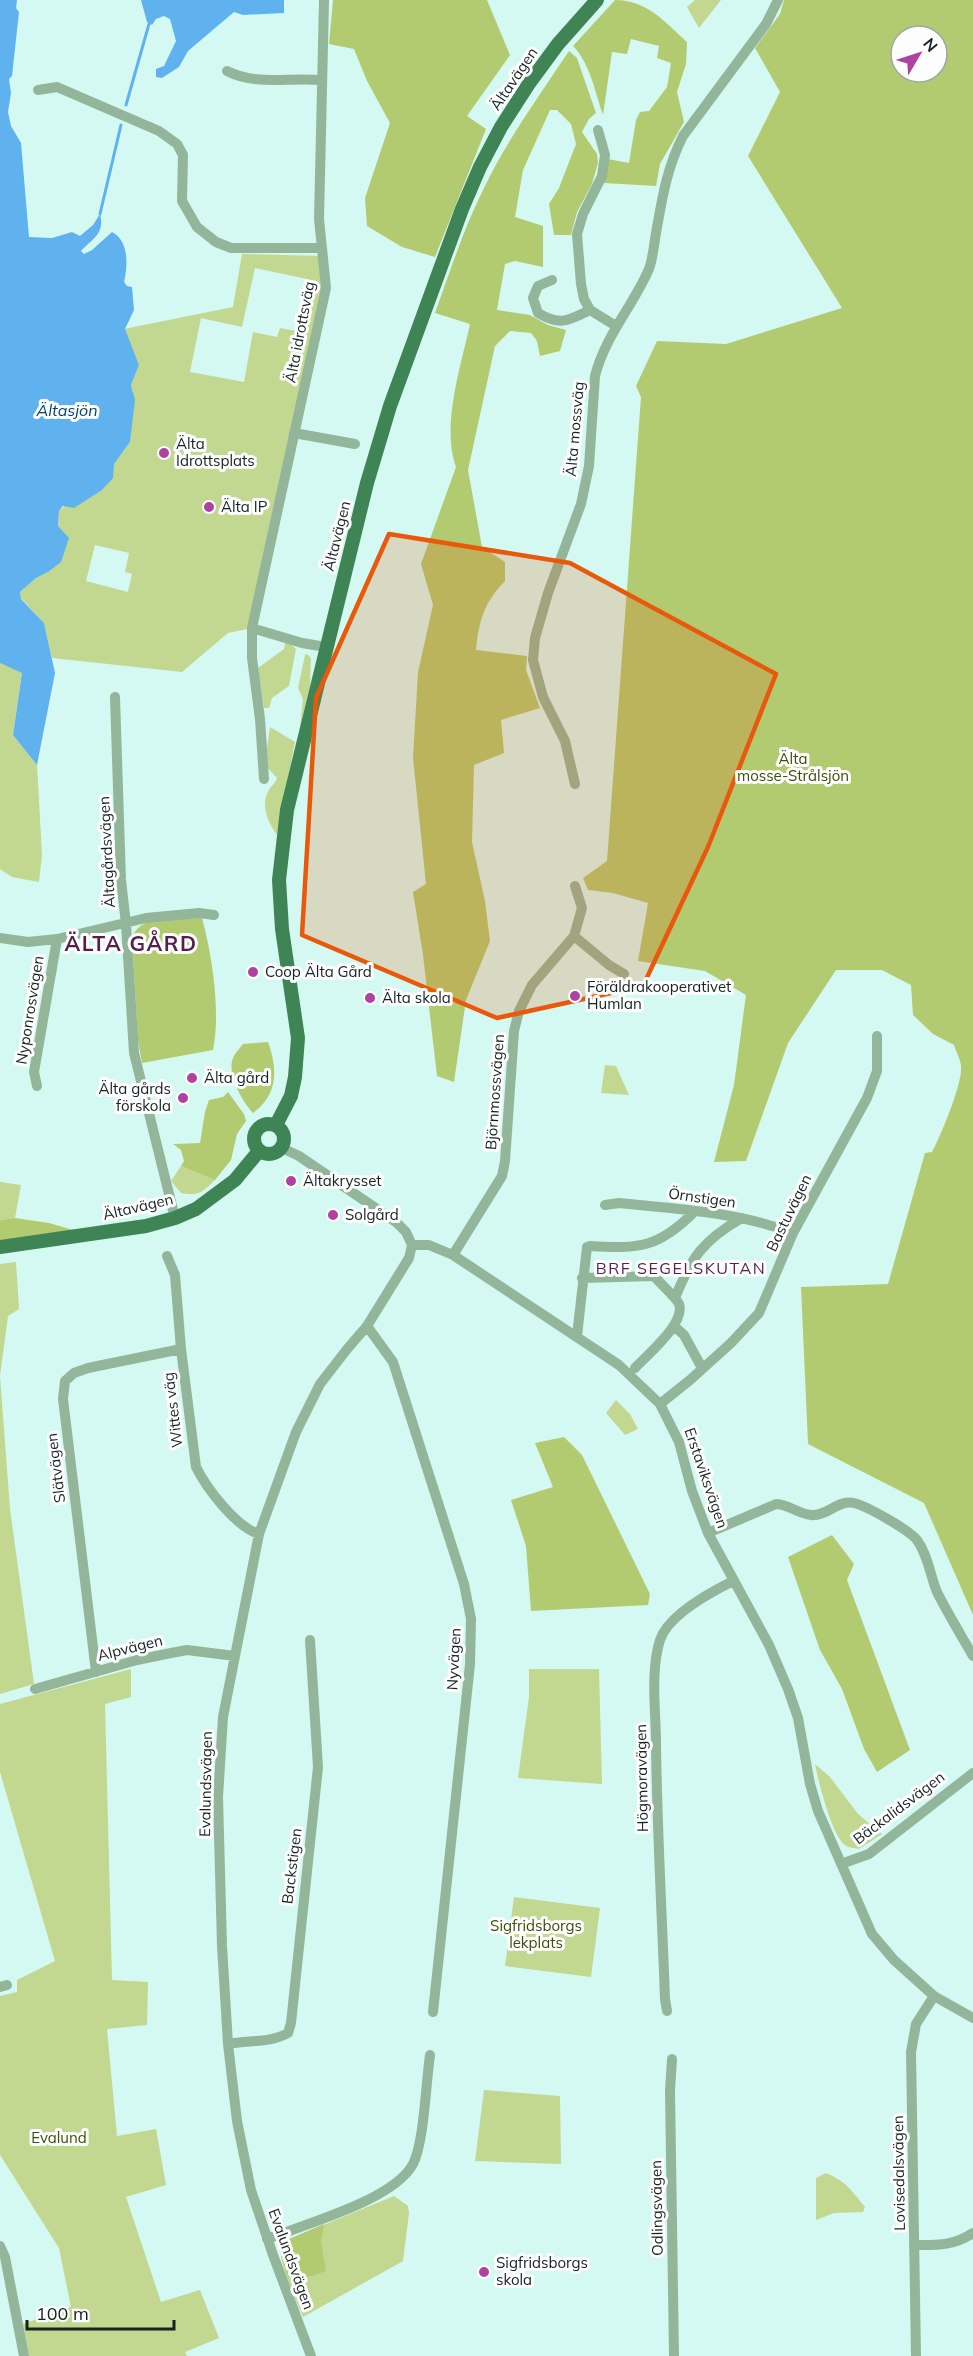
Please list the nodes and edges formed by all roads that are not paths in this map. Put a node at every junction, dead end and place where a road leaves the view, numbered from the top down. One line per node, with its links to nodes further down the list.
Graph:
1 (597, 0): 15 (main road, Ältavägen)
2 (777, 0): 11 (street, Älta mossväg)
3 (324, 1): 5 (street, Älta idrottsväg)
4 (227, 71): 5 (street)
5 (321, 80): 8 (street, Älta idrottsväg)
6 (38, 90): 8 (street)
7 (598, 130): 10 (street)
8 (322, 248): 12 (street, Älta idrottsväg)
9 (552, 280): 10 (street)
10 (590, 310): 11 (street)
11 (616, 326): 18 (street, Älta mossväg)
12 (294, 433): 13 (street); 14 (street, Älta idrottsväg)
13 (355, 444)
14 (252, 628): 15 (street); 17 (street, Älta idrottsväg)
15 (326, 647): 28 (main road, Ältavägen)
16 (115, 697): 21 (street, Ältagårdsvägen)
17 (264, 779)
18 (575, 784)
19 (575, 886): 22 (street, Björnmossvägen)
20 (214, 915): 21 (street)
21 (126, 924): 24 (street); 33 (street, Ältagårdsvägen)
22 (574, 936): 25 (street); 39 (street, Björnmossvägen)
23 (0, 938): 24 (street)
24 (57, 939): 27 (street, Nyponrosvägen)
25 (624, 974)
26 (877, 1036): 35 (street, Bastuvägen)
27 (37, 1086)
28 (276, 1125): 29 (main road); 30 (main road)
29 (282, 1148): 30 (main road); 36 (street)
30 (259, 1151): 33 (main road, Ältavägen)
31 (605, 1205): 32 (street, Örnstigen)
32 (695, 1211): 34 (street, Örnstigen); 40 (street)
33 (175, 1218): 37 (main road, Ältavägen)
34 (742, 1218): 35 (street, Örnstigen); 41 (street)
35 (793, 1233): 47 (street, Bastuvägen)
36 (412, 1245): 39 (street, Erstaviksvägen); 42 (street, Evalundsvägen)
37 (0, 1246)
38 (167, 1256): 45 (street, Wittes väg)
39 (453, 1256): 44 (street, Erstaviksvägen)
40 (582, 1278): 41 (street); 44 (street)
41 (675, 1298): 43 (street)
42 (368, 1326): 50 (street, Evalundsvägen); 61 (street, Nyvägen)
43 (674, 1326): 46 (street); 47 (street)
44 (577, 1336): 48 (street, Erstaviksvägen)
45 (181, 1349): 50 (street, Wittes väg); 55 (street, Slätvägen)
46 (635, 1368)
47 (702, 1368): 48 (street, Bastuvägen)
48 (660, 1404): 49 (street, Erstaviksvägen)
49 (708, 1533): 51 (street, Erstaviksvägen); 54 (street)
50 (259, 1534): 53 (street, Evalundsvägen)
51 (733, 1581): 58 (street, Erstaviksvägen); 60 (street, Högmoravägen)
52 (310, 1640): 63 (street, Backstigen)
53 (235, 1656): 55 (street, Alpvägen); 63 (street, Evalundsvägen)
54 (973, 1656)
55 (96, 1672): 56 (street, Alpvägen)
56 (35, 1689)
57 (973, 1773): 58 (street, Bäckalidsvägen)
58 (841, 1864): 59 (street, Erstaviksvägen)
59 (934, 1996): 62 (street, Erstaviksvägen); 68 (street, Lovisedalsvägen)
60 (668, 2011)
61 (433, 2012)
62 (973, 2018)
63 (228, 2044): 67 (street, Evalundsvägen)
64 (430, 2055): 67 (street)
65 (672, 2059): 72 (street, Odlingsvägen)
66 (973, 2233): 68 (street)
67 (267, 2239): 71 (street, Evalundsvägen)
68 (915, 2245): 73 (street, Lovisedalsvägen)
69 (0, 2246): 70 (street)
70 (22, 2356)
71 (311, 2356)
72 (674, 2356)
73 (916, 2356)

